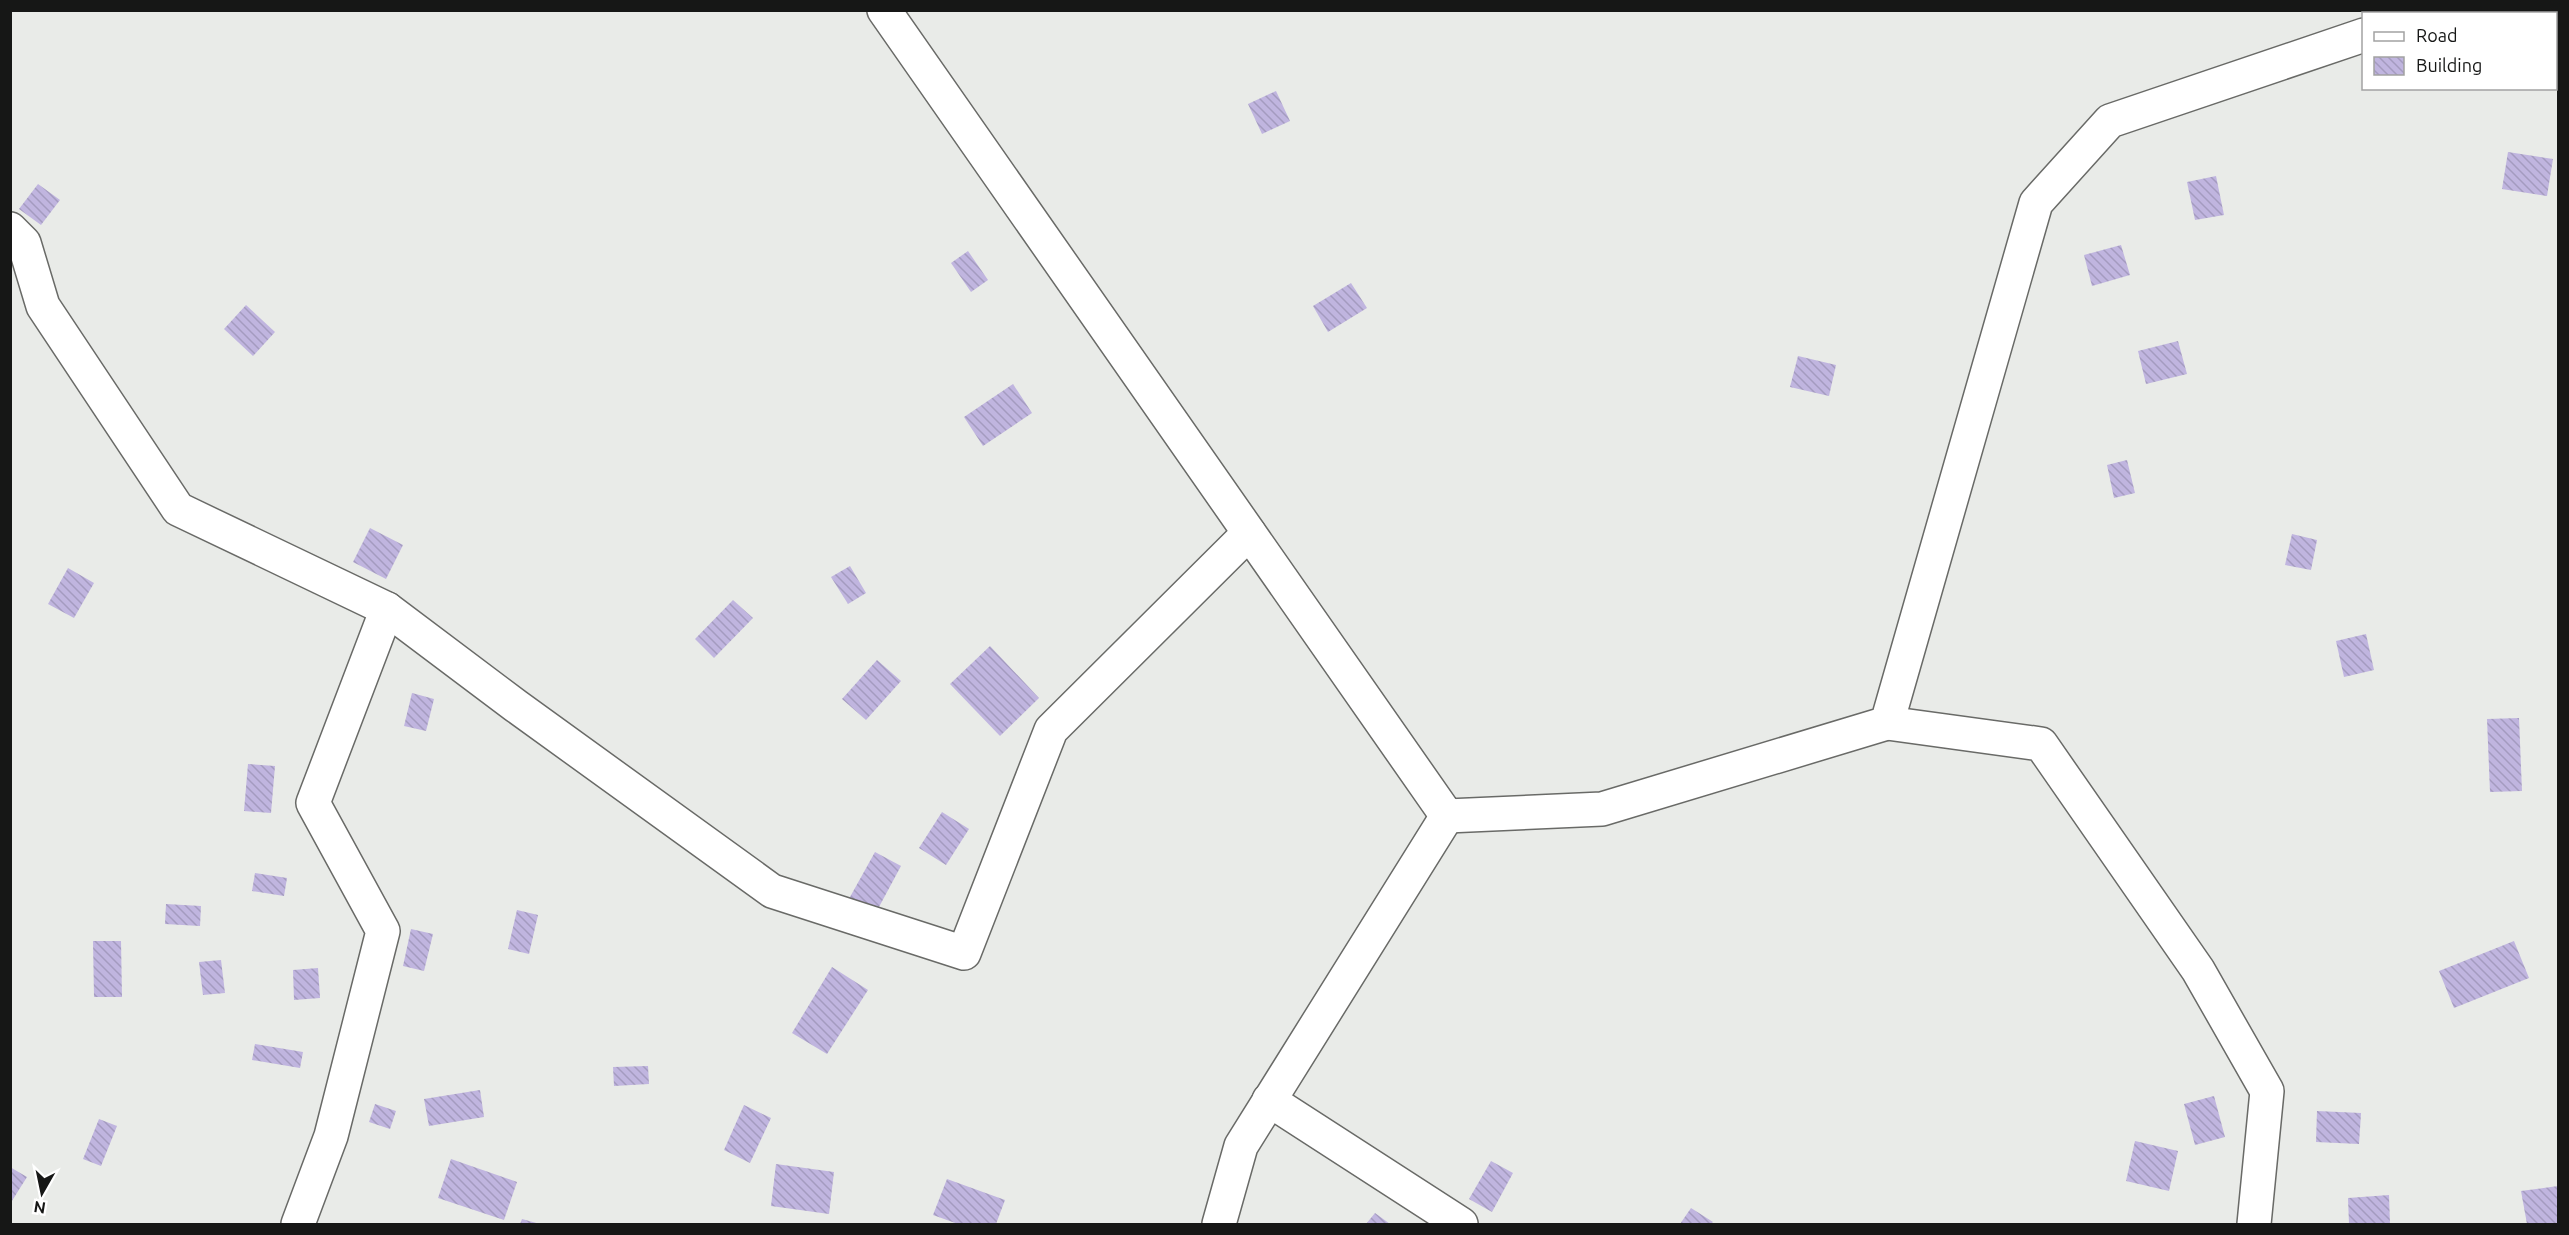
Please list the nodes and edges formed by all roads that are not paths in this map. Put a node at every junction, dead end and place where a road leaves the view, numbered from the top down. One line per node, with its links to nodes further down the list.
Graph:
1 (884, 10): 4 (street)
2 (2362, 36): 6 (street)
3 (10, 229): 5 (street)
4 (1249, 533): 5 (street); 7 (street)
5 (387, 609): 9 (street)
6 (1887, 723): 7 (street); 12 (street)
7 (1447, 816): 8 (street)
8 (1269, 1100): 10 (street); 11 (street)
9 (298, 1224)
10 (1219, 1224)
11 (1461, 1224)
12 (2254, 1224)

